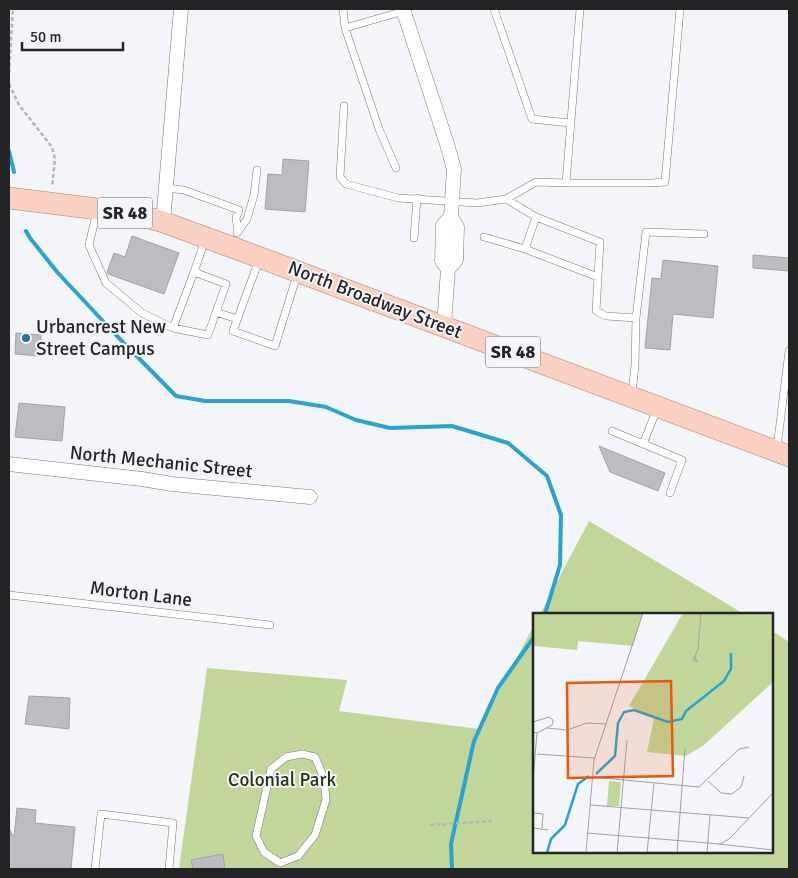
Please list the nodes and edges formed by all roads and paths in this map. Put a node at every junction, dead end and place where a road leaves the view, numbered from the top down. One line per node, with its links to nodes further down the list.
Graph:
1 (13, 9): 9 (path)
2 (181, 9): 16 (street)
3 (343, 9): 8 (lane)
4 (494, 9): 12 (lane)
5 (580, 9): 12 (lane)
6 (680, 9): 15 (lane)
7 (403, 10): 8 (lane); 20 (street)
8 (345, 28): 13 (lane)
9 (9, 73)
10 (9, 84): 21 (path)
11 (344, 106): 18 (lane)
12 (570, 123): 15 (lane)
13 (396, 168)
14 (257, 170): 29 (lane)
15 (566, 183): 19 (lane)
16 (166, 188): 24 (street); 29 (lane)
17 (9, 198): 21 (main road, North Broadway Street / SR 48)
18 (417, 198): 20 (lane); 28 (lane)
19 (506, 199): 20 (lane); 23 (lane)
20 (452, 202): 38 (street)
21 (50, 203): 22 (main road, North Broadway Street / SR 48)
22 (98, 209): 24 (main road, North Broadway Street / SR 48); 39 (lane)
23 (536, 217): 30 (lane); 34 (lane)
24 (163, 222): 26 (main road, North Broadway Street / SR 48)
25 (704, 234): 36 (lane)
26 (206, 237): 29 (main road, North Broadway Street / SR 48); 32 (lane)
27 (484, 237): 30 (lane)
28 (414, 238)
29 (234, 239): 31 (main road, North Broadway Street / SR 48)
30 (526, 249): 34 (lane)
31 (260, 257): 33 (main road, North Broadway Street / SR 48); 37 (lane)
32 (194, 272): 35 (lane); 39 (lane)
33 (298, 272): 37 (lane); 38 (main road, North Broadway Street / SR 48)
34 (598, 277): 36 (lane)
35 (216, 312): 37 (lane); 39 (lane)
36 (636, 318): 41 (lane)
37 (237, 319)
38 (444, 326): 41 (main road, North Broadway Street / SR 48)
39 (173, 328)
40 (789, 351): 45 (lane)
41 (632, 397): 42 (main road, North Broadway Street / SR 48)
42 (658, 407): 44 (lane); 45 (main road, North Broadway Street / SR 48)
43 (612, 431): 44 (lane)
44 (643, 444): 47 (lane)
45 (783, 454)
46 (9, 464): 48 (street, North Mechanic Street)
47 (670, 493)
48 (310, 497)
49 (9, 595): 50 (lane, Morton Lane)
50 (270, 625)
51 (492, 822): 52 (path)
52 (430, 825)
53 (280, 866): 53 (lane)
54 (95, 869): 55 (lane)
55 (169, 869)

